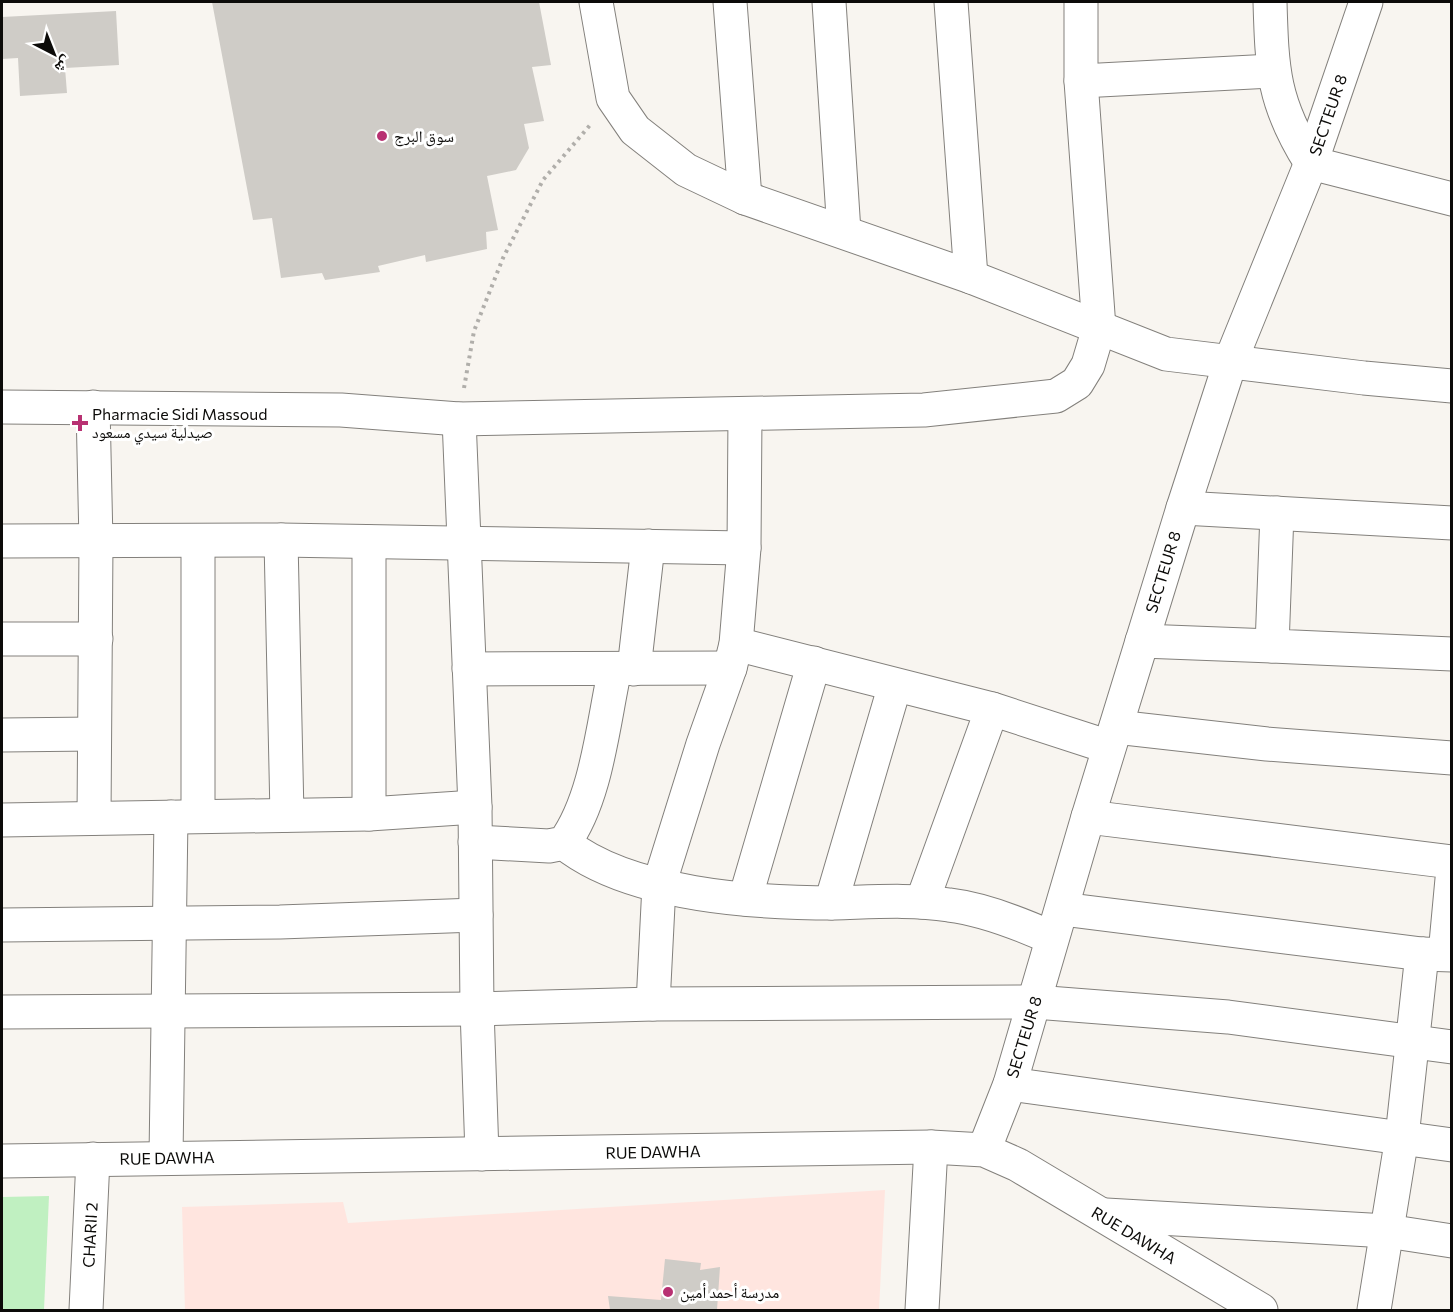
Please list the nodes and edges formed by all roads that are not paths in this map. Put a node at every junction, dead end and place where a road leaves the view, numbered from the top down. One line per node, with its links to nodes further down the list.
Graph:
1 (596, 2): 11 (street)
2 (730, 2): 11 (street)
3 (829, 2): 13 (street)
4 (951, 2): 14 (street)
5 (1081, 2): 9 (street)
6 (1270, 2): 8 (street)
7 (1366, 2): 10 (street, SECTEUR 8)
8 (1272, 71): 9 (street); 10 (street)
9 (1081, 81): 15 (street)
10 (1311, 163): 12 (street); 16 (street, SECTEUR 8)
11 (745, 198): 13 (street)
12 (1452, 199)
13 (844, 232): 14 (street)
14 (971, 277): 15 (street)
15 (1099, 328): 16 (street); 20 (street)
16 (1231, 360): 17 (street); 22 (street, SECTEUR 8)
17 (1452, 386)
18 (2, 407): 19 (street)
19 (93, 407): 21 (street); 27 (street)
20 (745, 414): 21 (street); 32 (street)
21 (459, 419): 30 (street)
22 (1183, 508): 23 (street); 35 (street, SECTEUR 8)
23 (1277, 513): 24 (street); 36 (street)
24 (1452, 523)
25 (281, 540): 28 (street); 29 (street); 50 (street)
26 (2, 541): 27 (street)
27 (96, 542): 28 (street); 34 (street)
28 (198, 542): 51 (street)
29 (369, 542): 30 (street); 49 (street)
30 (464, 543): 31 (street); 40 (street)
31 (648, 546): 32 (street); 41 (street)
32 (744, 548): 38 (street)
33 (2, 639): 34 (street)
34 (96, 639): 44 (street)
35 (1142, 641): 36 (street); 46 (street, SECTEUR 8)
36 (1272, 646): 37 (street)
37 (1452, 654)
38 (733, 656): 39 (street); 41 (street); 59 (street)
39 (814, 663): 42 (street); 60 (street)
40 (469, 669): 41 (street); 48 (street)
41 (624, 669): 56 (street)
42 (895, 685): 43 (street); 62 (street)
43 (992, 710): 46 (street); 61 (street)
44 (94, 734): 45 (street); 53 (street)
45 (2, 735)
46 (1112, 737): 47 (street); 52 (street, SECTEUR 8)
47 (1452, 758)
48 (474, 807): 49 (street); 55 (street)
49 (369, 814): 50 (street)
50 (287, 815): 51 (street)
51 (185, 816): 53 (street); 65 (street)
52 (1088, 817): 57 (street); 64 (street, SECTEUR 8)
53 (94, 818): 54 (street)
54 (2, 820)
55 (475, 842): 56 (street); 63 (street)
56 (564, 843): 59 (street)
57 (1452, 862)
58 (1452, 879): 67 (street)
59 (659, 885): 60 (street); 69 (street)
60 (746, 899): 62 (street)
61 (922, 902): 62 (street); 64 (street)
62 (831, 903)
63 (476, 915): 65 (street); 71 (street)
64 (1057, 923): 67 (street); 68 (street, SECTEUR 8)
65 (170, 924): 66 (street); 70 (street)
66 (2, 925)
67 (1439, 954): 73 (street)
68 (1035, 1002): 69 (street); 73 (street); 75 (street, SECTEUR 8)
69 (653, 1004): 71 (street)
70 (169, 1009): 71 (street); 72 (street); 81 (street)
71 (477, 1009): 80 (street)
72 (2, 1012)
73 (1411, 1041): 74 (street); 76 (street)
74 (1452, 1047)
75 (1010, 1084): 76 (street); 79 (street, SECTEUR 8)
76 (1402, 1137): 77 (street); 85 (street)
77 (1452, 1144)
78 (931, 1147): 79 (street, RUE DAWHA); 80 (street, RUE DAWHA); 88 (street)
79 (984, 1150): 84 (street, RUE DAWHA)
80 (482, 1154): 81 (street, RUE DAWHA)
81 (166, 1157): 82 (street, RUE DAWHA)
82 (93, 1159): 83 (street, RUE DAWHA); 87 (street, CHARII 2)
83 (2, 1161)
84 (1099, 1215): 85 (street); 89 (street, RUE DAWHA)
85 (1387, 1231): 86 (street); 90 (street)
86 (1452, 1241)
87 (86, 1311)
88 (922, 1311)
89 (1261, 1311)
90 (1374, 1311)

